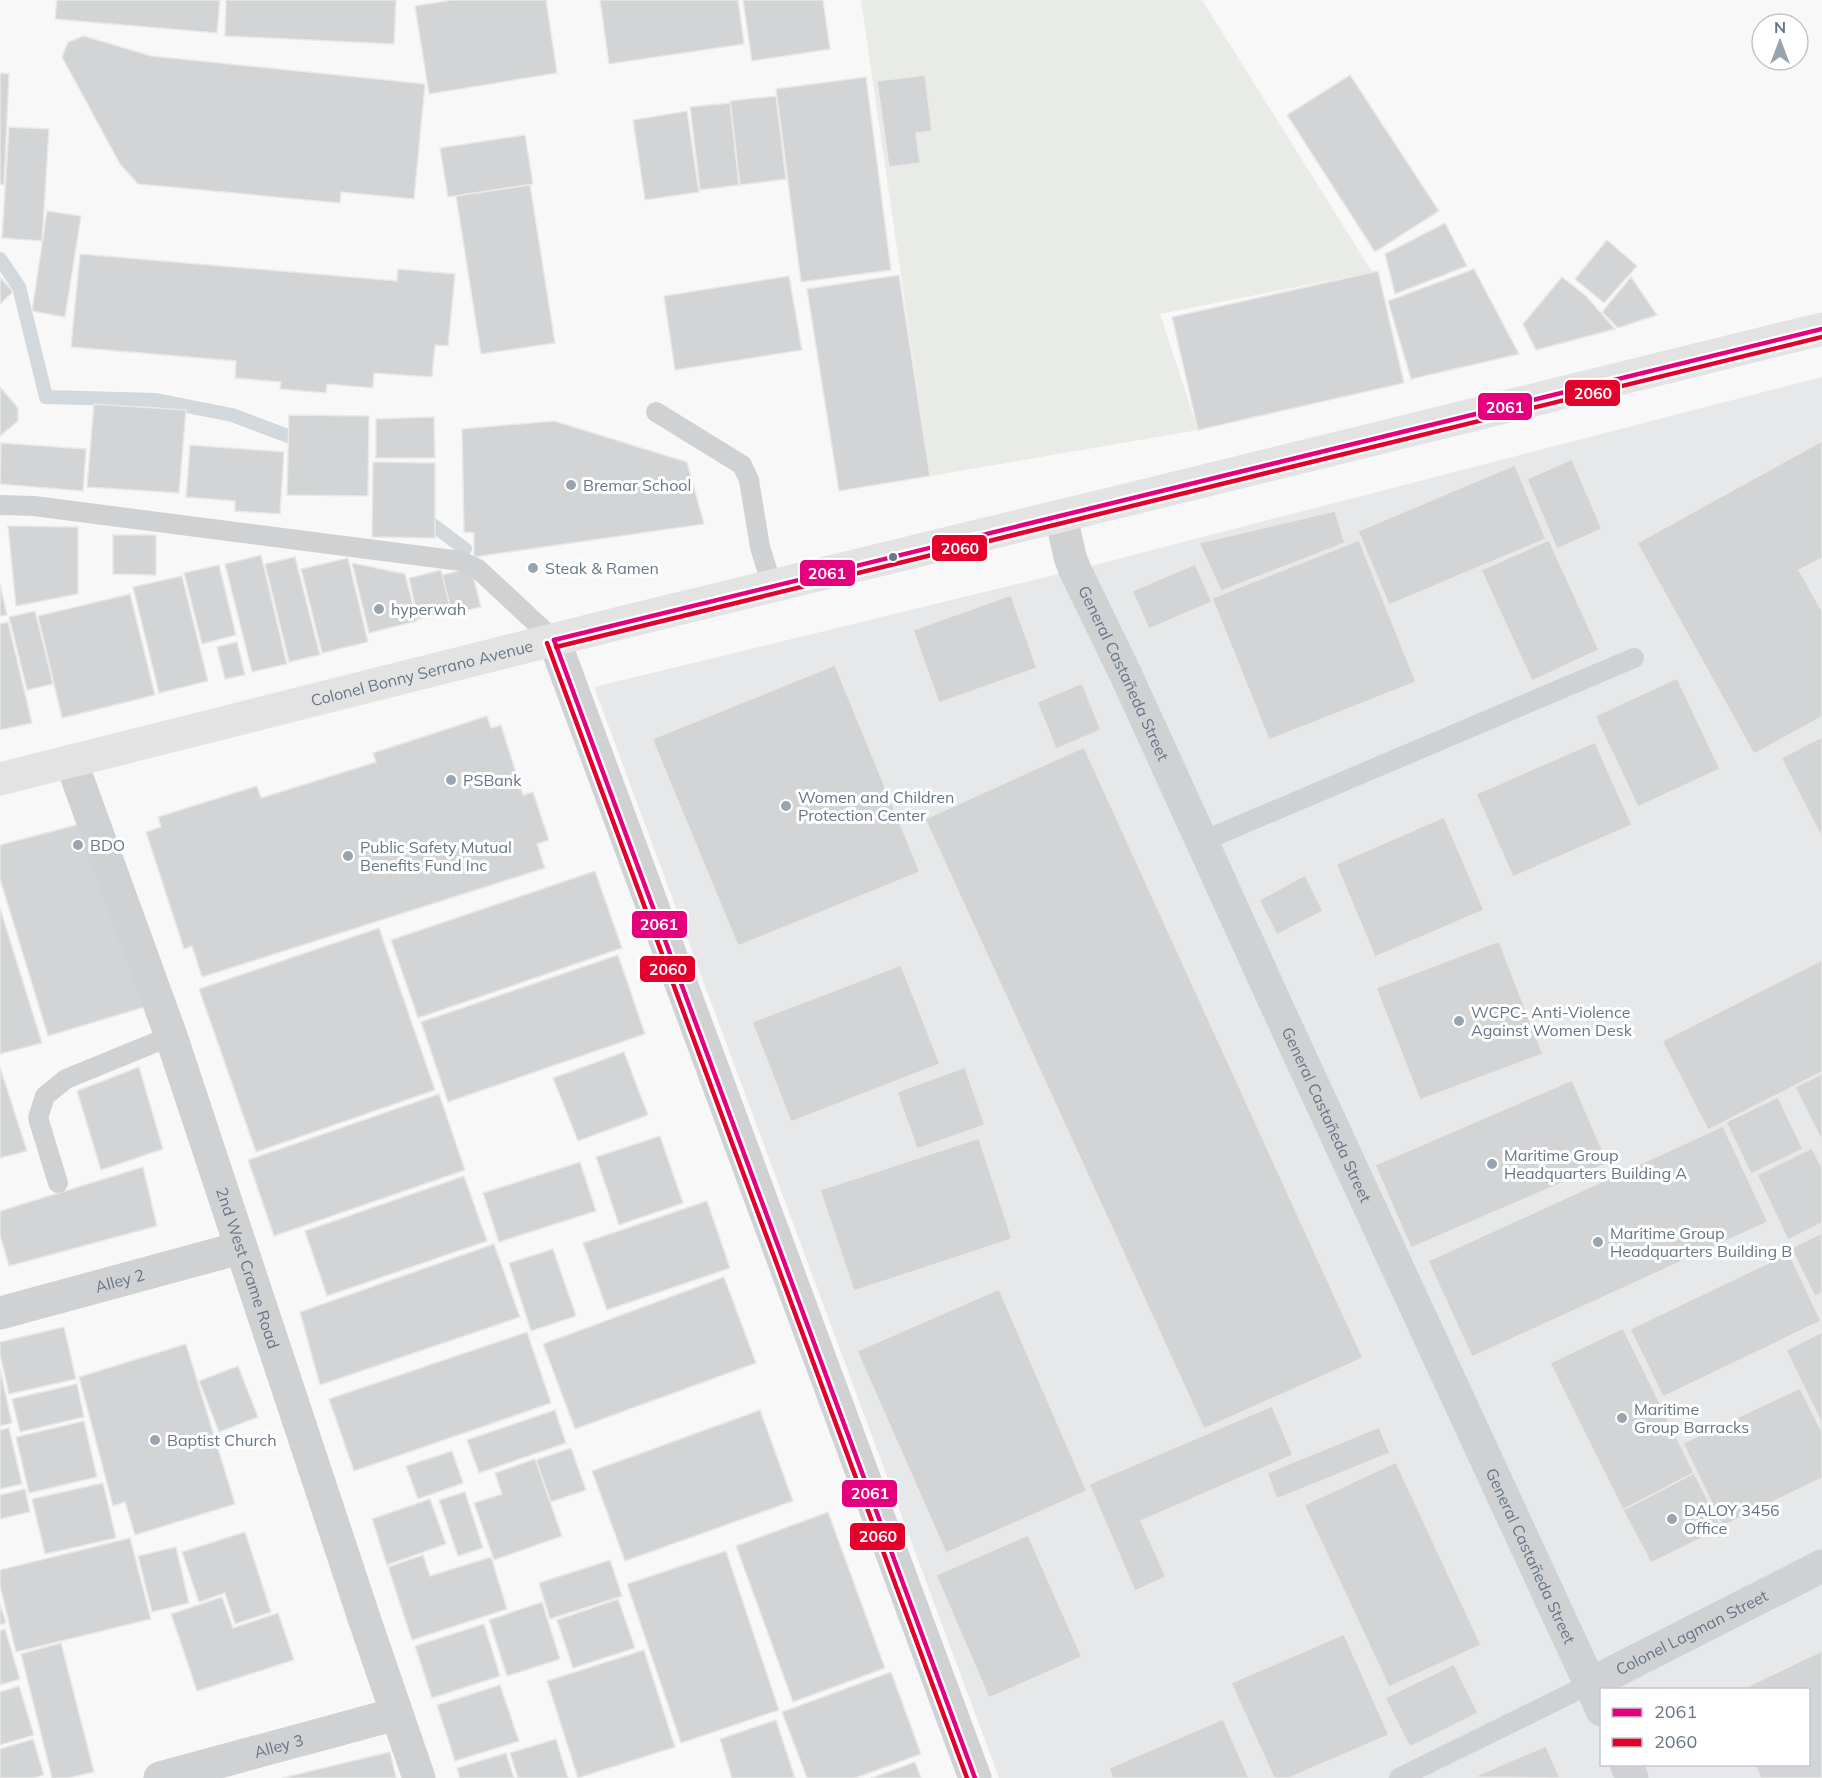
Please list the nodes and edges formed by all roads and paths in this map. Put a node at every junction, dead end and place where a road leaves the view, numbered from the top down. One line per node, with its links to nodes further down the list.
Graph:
1 (1822, 329): 4 (main road, Colonel Bonny Serrano Avenue)
2 (656, 412): 5 (lane)
3 (0, 505): 6 (lane)
4 (1060, 516): 5 (main road, Colonel Bonny Serrano Avenue); 10 (street, General Castañeda Street)
5 (772, 586): 6 (main road, Colonel Bonny Serrano Avenue)
6 (554, 640): 8 (main road, Colonel Bonny Serrano Avenue); 21 (street)
7 (1634, 658): 10 (lane)
8 (71, 761): 9 (main road, Colonel Bonny Serrano Avenue); 11 (street, 2nd West Crame Road)
9 (0, 779)
10 (1203, 841): 17 (street, General Castañeda Street)
11 (171, 1036): 12 (lane); 13 (street, 2nd West Crame Road)
12 (58, 1183)
13 (240, 1248): 14 (street, Alley 2); 18 (street, 2nd West Crame Road)
14 (0, 1313)
15 (1822, 1566): 16 (street, Colonel Lagman Street)
16 (1612, 1688)
17 (1596, 1697): 22 (lane, Colonel Lagman Street)
18 (396, 1714): 19 (street, Alley 3); 20 (street, 2nd West Crame Road)
19 (160, 1778)
20 (420, 1778)
21 (975, 1778)
22 (1399, 1778)

